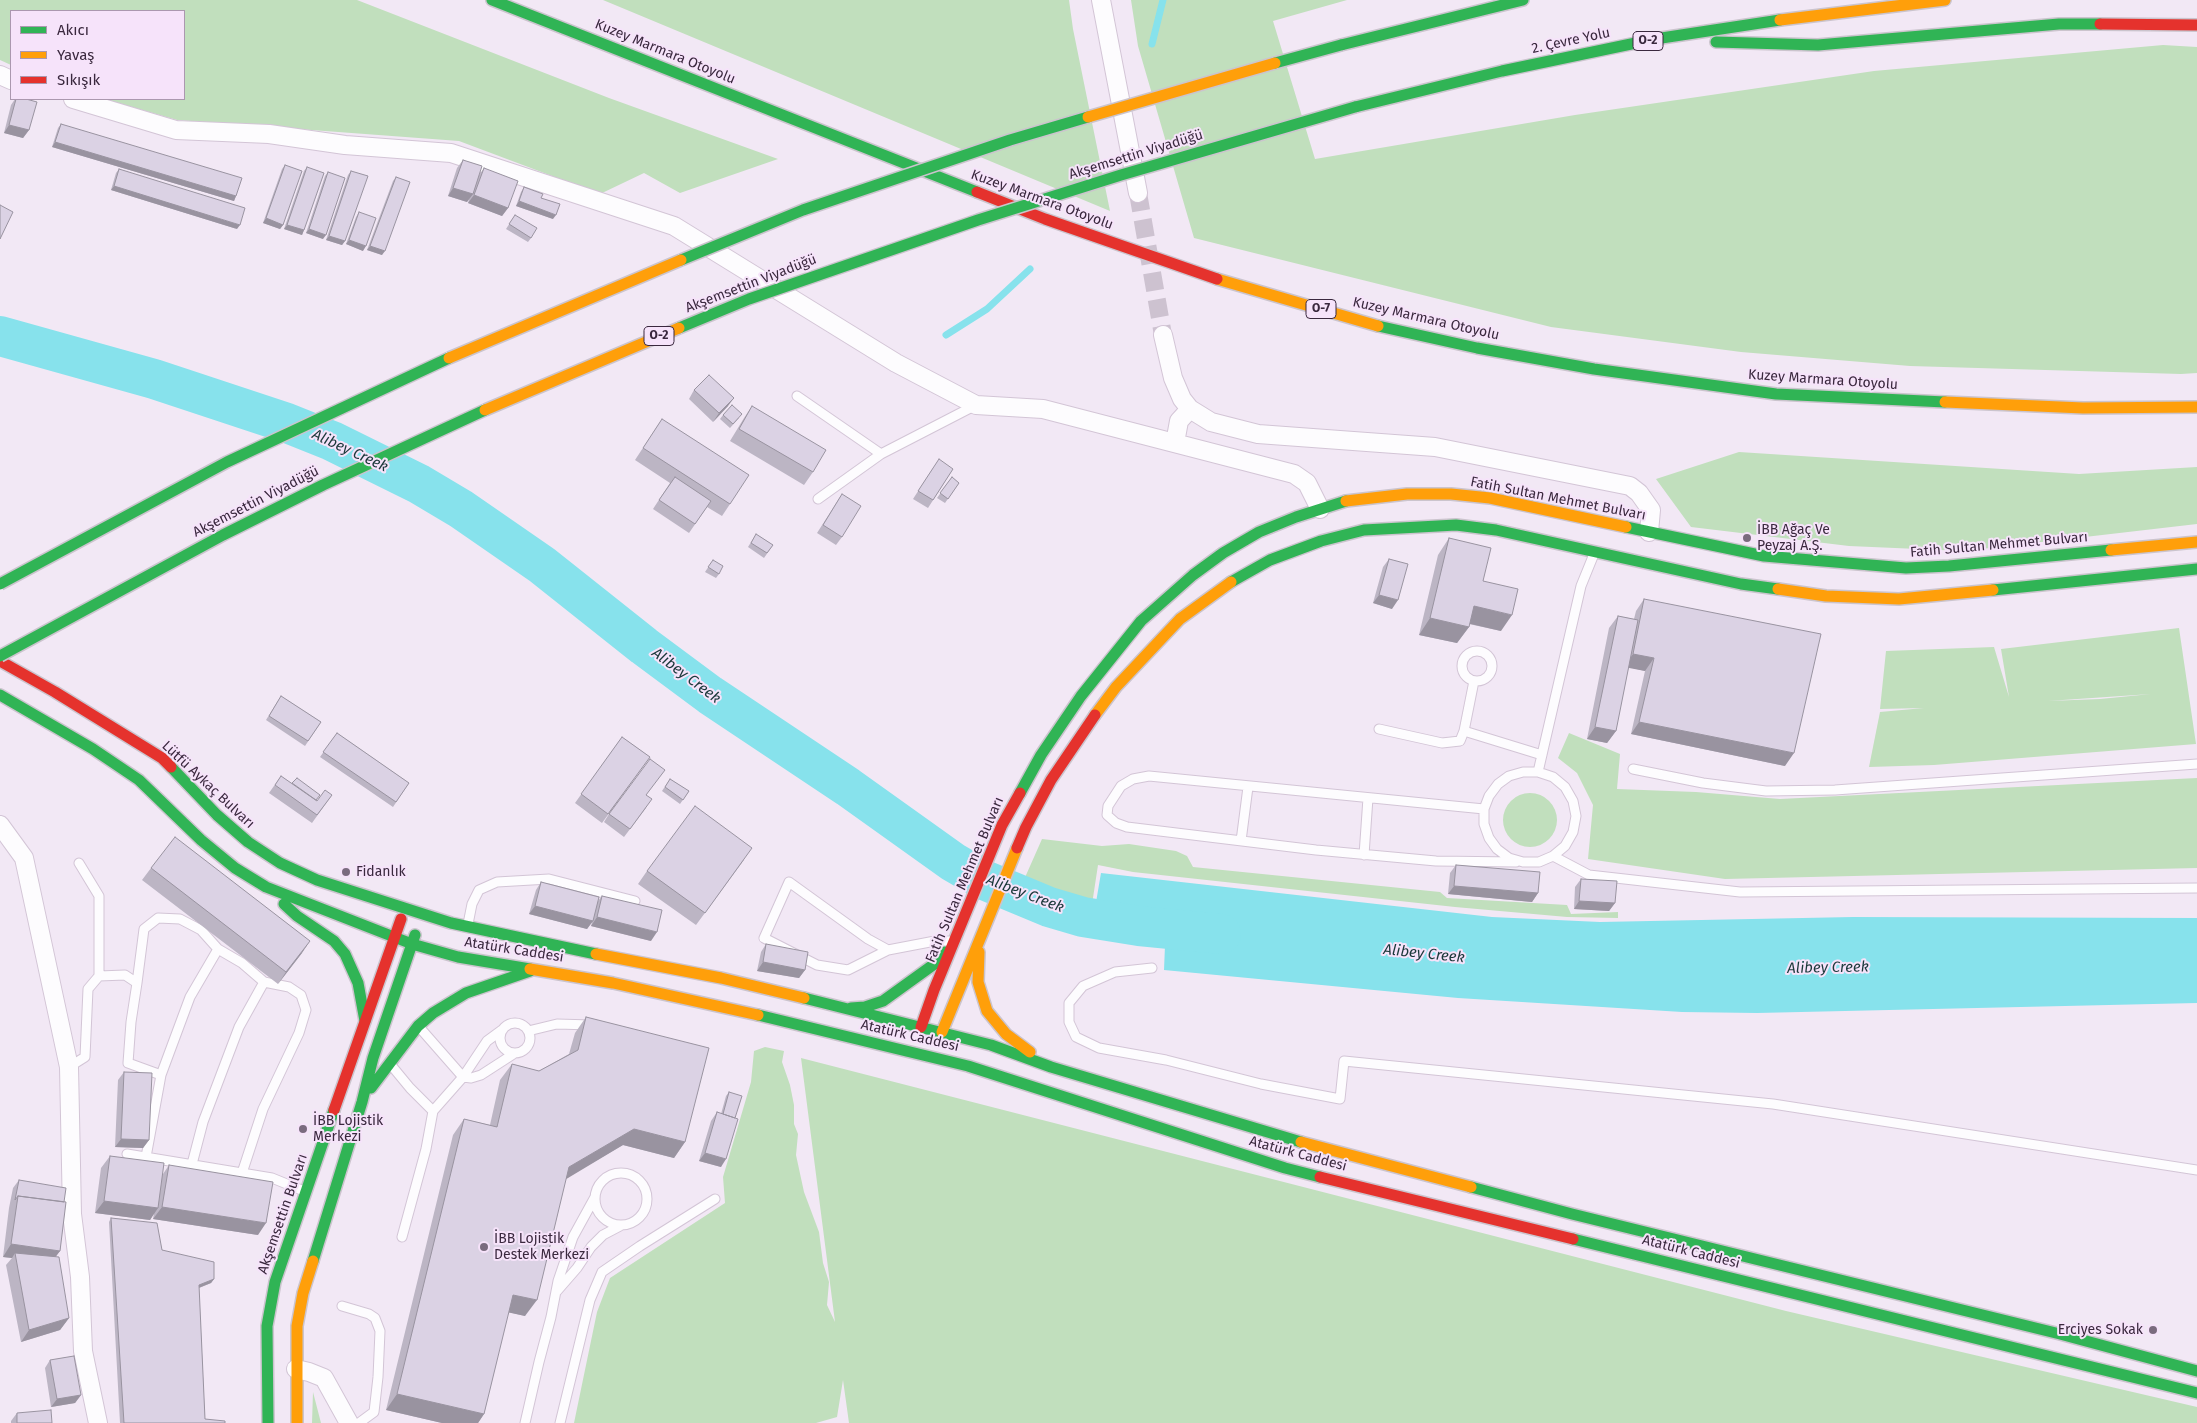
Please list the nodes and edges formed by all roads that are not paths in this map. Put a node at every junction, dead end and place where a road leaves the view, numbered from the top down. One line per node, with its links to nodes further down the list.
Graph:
1 (492, 0): 13 (main road, Kuzey Marmara Otoyolu / O-7)
2 (1101, 0): 9 (street)
3 (1523, 0): 25 (main road, bridge)
4 (1945, 0): 6 (main road, 2. Çevre Yolu / O-2)
5 (2197, 25): 6 (main road)
6 (1655, 39): 8 (main road, 2. Çevre Yolu / O-2)
7 (76, 100): 12 (street)
8 (1355, 107): 26 (main road, Akşemsettin Viyadüğü / O-2, bridge)
9 (1138, 193)
10 (1163, 335): 14 (street)
11 (797, 396): 16 (lane)
12 (976, 405): 15 (street); 16 (lane)
13 (2197, 407)
14 (1190, 409): 15 (street); 20 (street)
15 (1175, 443): 18 (street)
16 (881, 454): 17 (lane)
17 (818, 499)
18 (1320, 509): 19 (main road, Fatih Sultan Mehmet Bulvarı); 53 (main road, Fatih Sultan Mehmet Bulvarı)
19 (1602, 521): 20 (main road, Fatih Sultan Mehmet Bulvarı); 22 (main road)
20 (1648, 540): 21 (main road, Fatih Sultan Mehmet Bulvarı); 23 (main road)
21 (2197, 542)
22 (1594, 552): 23 (main road); 32 (lane); 52 (main road)
23 (1643, 563): 24 (main road)
24 (2197, 569)
25 (0, 584)
26 (0, 656)
27 (0, 661): 48 (main road, Lütfü Aykaç Bulvarı)
28 (1474, 681): 31 (lane)
29 (0, 695): 45 (main road)
30 (1378, 729): 31 (lane)
31 (1464, 731): 32 (lane)
32 (1542, 754): 35 (lane)
33 (2197, 764): 34 (lane)
34 (1633, 769)
35 (1538, 772): 38 (lane); 42 (lane)
36 (1248, 787): 37 (lane); 40 (lane); 40 (lane)
37 (1368, 798): 38 (lane); 41 (lane)
38 (1484, 809): 43 (lane)
39 (0, 825): 76 (street)
40 (1240, 841): 41 (lane)
41 (1364, 855): 43 (lane)
42 (1553, 856): 43 (lane); 46 (lane)
43 (1523, 862)
44 (79, 863): 59 (lane)
45 (266, 888): 51 (main road); 63 (main road)
46 (2197, 888)
47 (635, 901): 50 (lane)
48 (405, 908): 49 (main road, Atatürk Caddesi); 51 (main road, Akşemsettin Bulvarı)
49 (423, 915): 50 (main road, Atatürk Caddesi); 54 (main road)
50 (468, 927): 62 (main road, Atatürk Caddesi)
51 (395, 937): 54 (main road, Atatürk Caddesi); 63 (main road, Akşemsettin Bulvarı)
52 (979, 940): 69 (main road); 77 (main road)
53 (954, 941): 56 (lane); 62 (main road); 65 (main road, Fatih Sultan Mehmet Bulvarı)
54 (412, 944): 58 (main road, Atatürk Caddesi); 80 (main road)
55 (218, 949): 60 (lane); 61 (lane); 78 (lane)
56 (888, 950): 56 (lane)
57 (1152, 968): 85 (lane)
58 (538, 969): 64 (main road); 70 (main road, Atatürk Caddesi)
59 (100, 976): 61 (lane); 76 (lane)
60 (264, 982): 84 (lane); 86 (lane)
61 (137, 983): 78 (lane)
62 (846, 1008): 65 (main road, Atatürk Caddesi)
63 (366, 1022): 87 (main road, Akşemsettin Bulvarı)
64 (418, 1026): 75 (main road); 79 (lane)
65 (921, 1027): 69 (main road, Atatürk Caddesi)
66 (605, 1029): 68 (lane)
67 (502, 1030): 68 (lane); 73 (lane); 79 (lane)
68 (528, 1030): 73 (lane)
69 (942, 1032): 77 (main road, Atatürk Caddesi)
70 (841, 1035): 71 (main road); 74 (main road, Atatürk Caddesi)
71 (905, 1039)
72 (928, 1046): 74 (main road)
73 (515, 1053): 79 (lane)
74 (936, 1058): 97 (main road, Atatürk Caddesi)
75 (389, 1063): 80 (main road); 81 (lane)
76 (69, 1067): 98 (street)
77 (1051, 1068): 96 (main road, Atatürk Caddesi)
78 (161, 1075): 83 (lane)
79 (463, 1077): 81 (lane)
80 (362, 1102): 95 (main road)
81 (433, 1111): 91 (lane)
82 (127, 1154): 83 (lane)
83 (146, 1157): 84 (lane)
84 (192, 1164): 86 (lane)
85 (2197, 1170)
86 (242, 1173): 87 (lane)
87 (307, 1192): 94 (main road, Akşemsettin Bulvarı)
88 (595, 1198): 90 (lane); 90 (lane); 92 (lane)
89 (715, 1199): 104 (lane)
90 (622, 1225): 92 (lane)
91 (402, 1237)
92 (556, 1291): 103 (lane)
93 (342, 1306): 102 (lane)
94 (266, 1369): 95 (main road); 99 (main road, Akşemsettin Bulvarı)
95 (296, 1369): 100 (main road); 101 (street)
96 (2197, 1370)
97 (2197, 1393)
98 (98, 1423)
99 (268, 1423)
100 (297, 1423)
101 (349, 1423)
102 (359, 1423)
103 (525, 1423)
104 (560, 1423)

